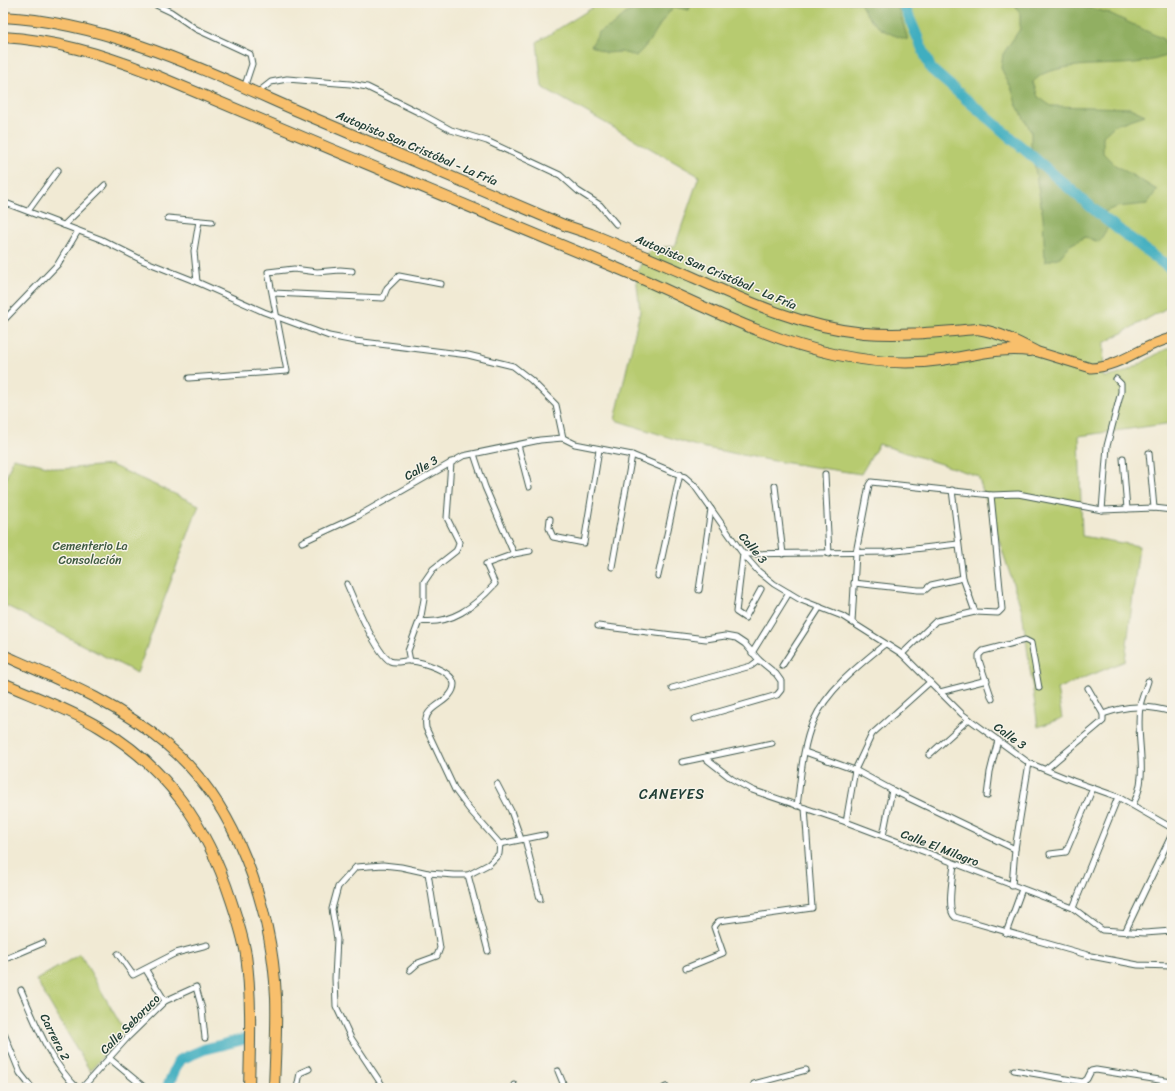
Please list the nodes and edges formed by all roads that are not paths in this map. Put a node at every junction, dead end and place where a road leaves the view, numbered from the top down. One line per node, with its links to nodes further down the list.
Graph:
1 (152, 3): 4 (street)
2 (3, 16): 4 (highway, Autopista San Cristóbal - La Fría)
3 (3, 37): 23 (highway)
4 (244, 88): 5 (highway, Autopista San Cristóbal - La Fría)
5 (257, 93): 13 (street); 23 (highway, Autopista San Cristóbal - La Fría)
6 (58, 170): 9 (street)
7 (105, 185): 14 (street)
8 (3, 202): 9 (street)
9 (28, 211): 14 (street)
10 (168, 218): 11 (street)
11 (199, 221): 12 (street); 17 (street)
12 (212, 222)
13 (616, 224)
14 (64, 225): 15 (street)
15 (78, 231): 17 (street); 21 (street)
16 (352, 271): 19 (street)
17 (197, 282): 20 (street)
18 (441, 284): 19 (street)
19 (273, 293): 20 (street)
20 (275, 316): 24 (street); 26 (street)
21 (3, 321)
22 (1172, 338): 23 (highway)
23 (1035, 351)
24 (189, 378)
25 (1116, 379): 43 (street)
26 (562, 438): 27 (street, Calle 3); 28 (street, Calle 3)
27 (518, 445): 30 (street, Calle 3); 37 (street)
28 (598, 450): 31 (street, Calle 3); 45 (street)
29 (1149, 453): 40 (street)
30 (474, 454): 33 (street, Calle 3); 50 (street)
31 (632, 455): 34 (street, Calle 3); 54 (street)
32 (1123, 458): 42 (street)
33 (452, 462): 46 (street, Calle 3); 64 (street)
34 (680, 474): 41 (street, Calle 3); 55 (street)
35 (825, 474): 53 (street)
36 (774, 486): 52 (street)
37 (529, 487)
38 (952, 490): 39 (street); 47 (street); 49 (street)
39 (992, 495): 43 (street); 63 (street)
40 (1154, 508): 42 (street); 44 (street)
41 (711, 509): 51 (street, Calle 3); 60 (street)
42 (1127, 509): 43 (street)
43 (1102, 510)
44 (1172, 510)
45 (550, 519)
46 (302, 542)
47 (958, 544): 49 (street); 56 (street)
48 (530, 551): 50 (street)
49 (856, 553): 53 (street); 57 (street)
50 (514, 554): 64 (street)
51 (744, 554): 52 (street); 59 (street); 61 (street, Calle 3)
52 (783, 554): 53 (street)
53 (829, 554)
54 (612, 567)
55 (658, 576)
56 (962, 578): 57 (street); 63 (street)
57 (854, 583): 65 (street)
58 (346, 584): 72 (street)
59 (761, 589)
60 (699, 590)
61 (789, 593): 62 (street, Calle 3); 68 (street)
62 (820, 607): 65 (street, Calle 3); 73 (street)
63 (975, 612): 69 (street)
64 (420, 621): 72 (street)
65 (852, 622): 67 (street, Calle 3)
66 (598, 626): 68 (street)
67 (885, 644): 69 (street, Calle 3); 90 (street)
68 (752, 652): 71 (street)
69 (902, 654): 76 (street, Calle 3)
70 (3, 655): 148 (highway)
71 (759, 660): 78 (street); 86 (street)
72 (410, 661): 111 (street)
73 (782, 666)
74 (987, 680): 79 (street); 81 (street); 82 (street)
75 (1148, 681): 83 (street)
76 (930, 682): 81 (street, Calle 3); 96 (street)
77 (3, 683): 147 (highway)
78 (672, 688)
79 (1039, 688)
80 (1088, 688): 85 (street)
81 (940, 692): 87 (street, Calle 3)
82 (992, 699)
83 (1140, 706): 84 (street); 85 (street); 102 (street)
84 (1172, 712)
85 (1103, 714): 95 (street)
86 (694, 719)
87 (970, 719): 88 (street, Calle 3); 91 (street)
88 (998, 740): 94 (street, Calle 3); 100 (street)
89 (772, 743): 92 (street)
90 (805, 752): 96 (street); 103 (street)
91 (929, 755)
92 (706, 758): 93 (street); 103 (street, Calle El Milagro)
93 (682, 762)
94 (1030, 763): 95 (street, Calle 3); 112 (street)
95 (1046, 769): 98 (street, Calle 3)
96 (855, 770): 99 (street); 105 (street)
97 (497, 784): 110 (street)
98 (1093, 788): 101 (street, Calle 3); 113 (street)
99 (892, 790): 109 (street); 112 (street)
100 (987, 796)
101 (1118, 797): 102 (street, Calle 3); 120 (street)
102 (1133, 804): 106 (street, Calle 3)
103 (797, 806): 104 (street, Calle El Milagro)
104 (805, 808): 105 (street, Calle El Milagro); 130 (street)
105 (846, 822): 109 (street, Calle El Milagro)
106 (1172, 828)
107 (1172, 834): 121 (street)
108 (544, 835): 110 (street)
109 (883, 836): 114 (street, Calle El Milagro)
110 (523, 839): 111 (street); 119 (street)
111 (500, 844): 116 (street)
112 (1015, 849): 117 (street)
113 (1050, 854)
114 (954, 864): 117 (street, Calle El Milagro); 123 (street)
115 (428, 873): 116 (street); 132 (street); 150 (street)
116 (468, 874): 126 (street)
117 (1012, 886): 118 (street, Calle El Milagro)
118 (1022, 889): 120 (street, Calle El Milagro); 123 (street)
119 (540, 899)
120 (1073, 908): 121 (street, Calle El Milagro)
121 (1126, 930): 122 (street, Calle El Milagro)
122 (1172, 931)
123 (1006, 933): 129 (street)
124 (43, 942): 128 (street)
125 (207, 945): 131 (street)
126 (488, 951)
127 (118, 954): 131 (street)
128 (3, 960)
129 (1172, 966)
130 (686, 968)
131 (146, 970): 134 (street)
132 (410, 970)
133 (21, 990): 144 (street, Carrera 2)
134 (165, 1001): 136 (street, Calle Seboruco); 137 (street, Calle Seboruco)
135 (3, 1031): 143 (street)
136 (205, 1038)
137 (109, 1058): 145 (street, Calle Seboruco); 146 (street)
138 (309, 1069): 149 (street)
139 (806, 1070): 152 (street)
140 (1014, 1070): 142 (street)
141 (558, 1071): 151 (street)
142 (1172, 1082)
143 (32, 1088)
144 (77, 1088)
145 (82, 1088)
146 (145, 1088)
147 (249, 1088)
148 (274, 1088)
149 (297, 1088)
150 (384, 1088)
151 (565, 1088)
152 (756, 1088)

